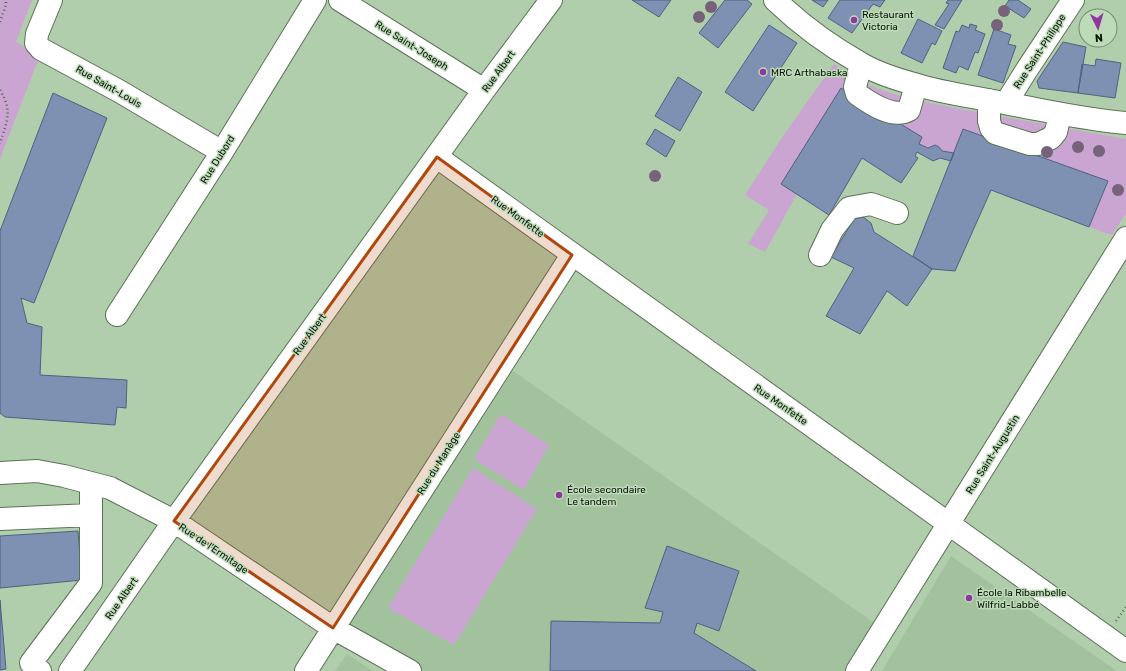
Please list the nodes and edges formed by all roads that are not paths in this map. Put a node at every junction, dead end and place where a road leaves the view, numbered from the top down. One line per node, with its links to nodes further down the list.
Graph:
1 (51, 0): 13 (street, Rue Saint-Louis)
2 (315, 0): 13 (street, Rue Dubord)
3 (340, 0): 9 (street, Rue Saint-Joseph)
4 (551, 0): 9 (street, Rue Albert)
5 (775, 0): 7 (street)
6 (1073, 0): 10 (street, Rue Saint-Philippe)
7 (861, 64): 8 (street); 8 (street)
8 (916, 85): 10 (street)
9 (484, 90): 14 (street, Rue Albert)
10 (998, 102): 11 (street); 11 (street)
11 (1060, 114): 12 (street)
12 (1126, 123)
13 (222, 152): 19 (street, Rue Dubord)
14 (437, 157): 17 (street, Rue Monfette); 24 (street, Rue Albert)
15 (897, 213): 18 (street)
16 (1126, 238): 25 (street, Rue Saint-Augustin)
17 (572, 255): 25 (street, Rue Monfette); 26 (street, Rue du Manège)
18 (820, 255)
19 (117, 315)
20 (0, 473): 21 (street, Rue de l'Ermitage)
21 (90, 483): 22 (street); 24 (street, Rue de l'Ermitage)
22 (91, 514): 23 (street); 28 (street)
23 (0, 519)
24 (174, 521): 26 (street, Rue de l'Ermitage); 29 (street, Rue Albert)
25 (949, 524): 27 (street, Rue Monfette); 32 (street, Rue Saint-Augustin)
26 (333, 628): 30 (street, Rue du Manège); 31 (street, Rue de l'Ermitage)
27 (1121, 638)
28 (40, 671)
29 (70, 671)
30 (306, 671)
31 (410, 671)
32 (857, 671)

